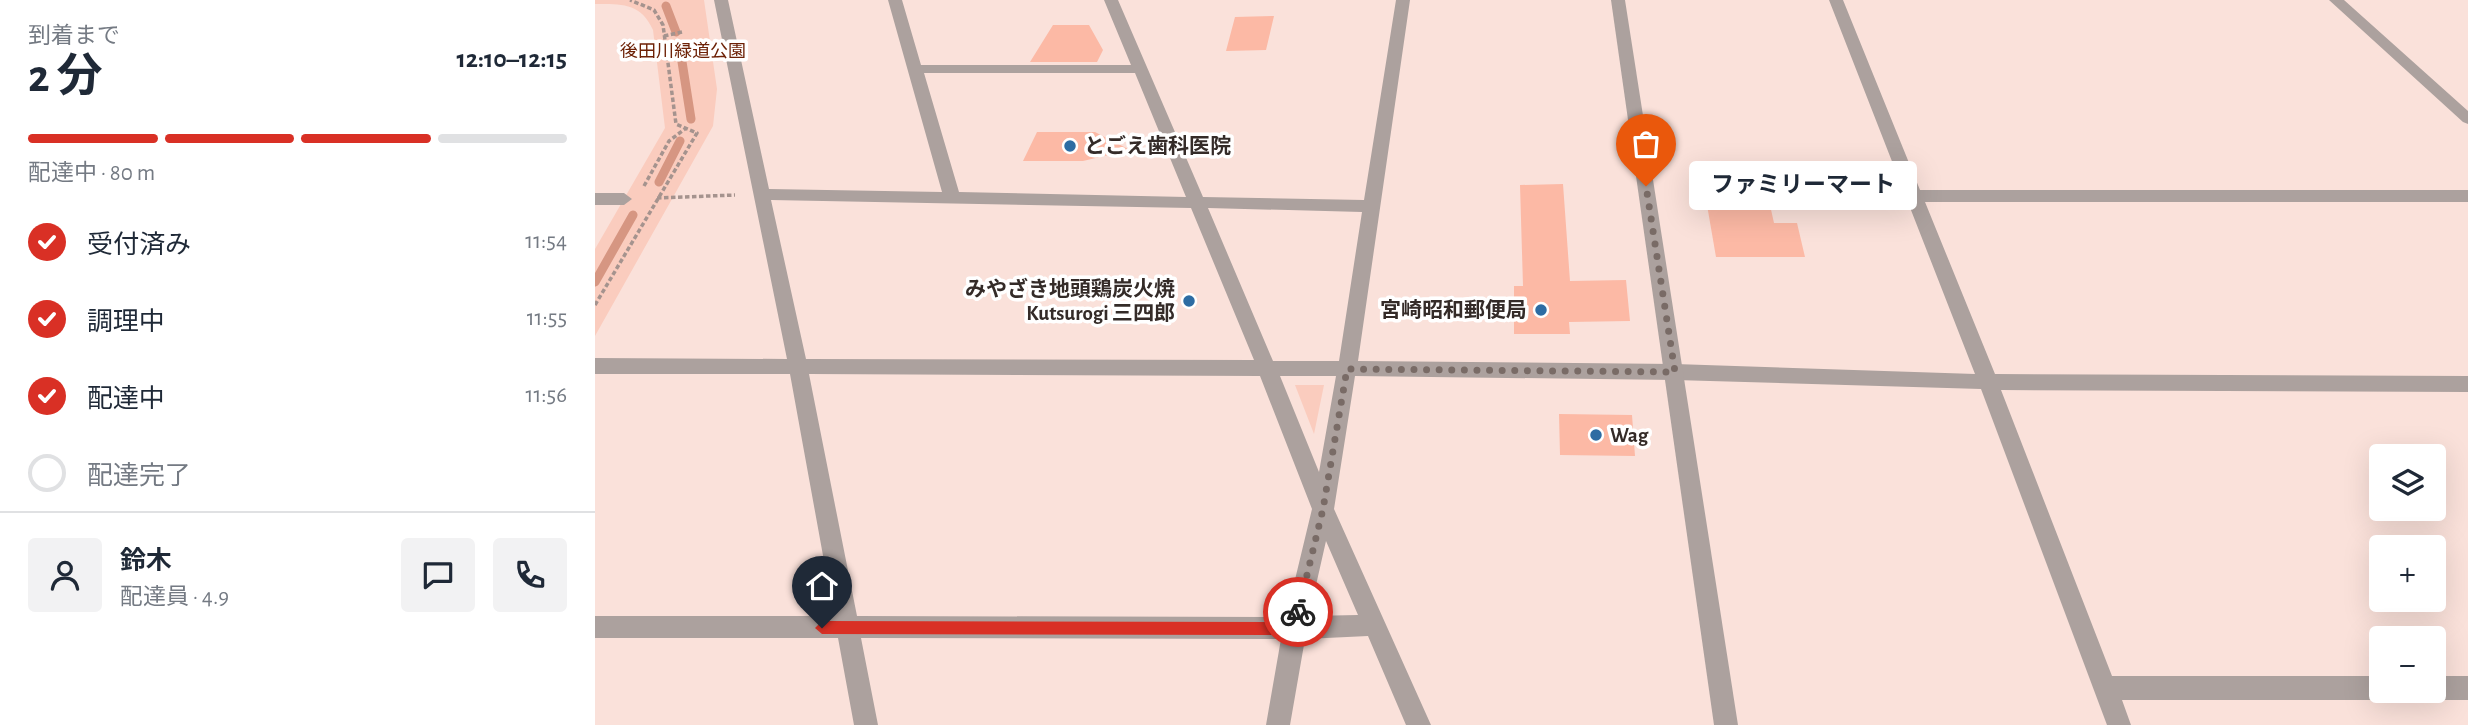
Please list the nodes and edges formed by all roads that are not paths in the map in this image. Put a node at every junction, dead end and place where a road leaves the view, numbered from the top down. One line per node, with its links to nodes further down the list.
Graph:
1 (721, 0): 11 (street)
2 (895, 0): 8 (street)
3 (1111, 0): 9 (street)
4 (1403, 0): 18 (street)
5 (1618, 0): 23 (street)
6 (1836, 0): 13 (street)
7 (2336, 0): 10 (street)
8 (915, 69): 9 (street); 14 (street)
9 (1141, 69): 17 (street)
10 (2468, 119)
11 (761, 194): 14 (street); 20 (street)
12 (2468, 195): 13 (street)
13 (1913, 196): 24 (street)
14 (952, 197): 17 (street)
15 (595, 199): 16 (street)
16 (624, 199)
17 (1196, 202): 18 (street); 21 (street)
18 (1373, 206): 22 (street)
19 (595, 366): 20 (street)
20 (798, 367): 21 (street); 29 (street)
21 (1267, 368): 22 (street); 26 (street)
22 (1347, 369): 23 (street); 26 (street)
23 (1675, 372): 24 (street); 38 (street)
24 (1988, 382): 25 (street); 31 (street)
25 (2468, 384)
26 (1323, 509): 27 (street); 30 (street)
27 (1375, 625): 30 (street); 37 (street)
28 (595, 628): 29 (street)
29 (847, 628): 30 (street); 35 (street)
30 (1295, 628): 36 (street)
31 (2105, 688): 32 (street); 39 (street)
32 (2369, 688)
33 (2446, 688): 34 (street)
34 (2468, 688)
35 (866, 725)
36 (1278, 725)
37 (1419, 725)
38 (1726, 725)
39 (2119, 725)

